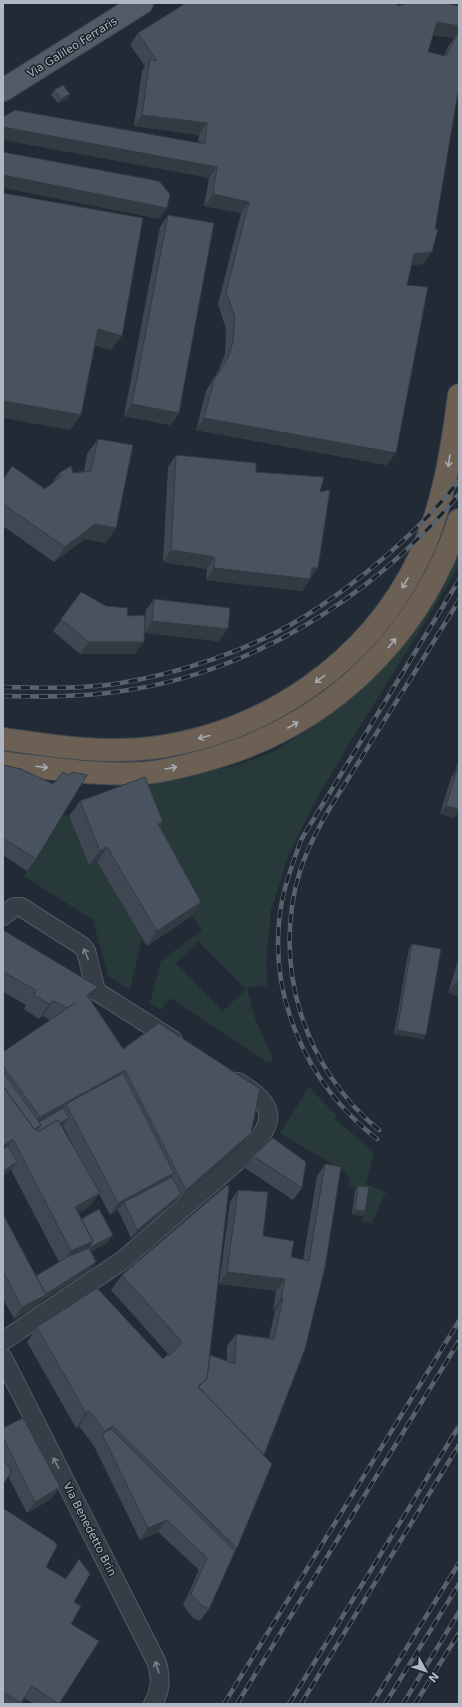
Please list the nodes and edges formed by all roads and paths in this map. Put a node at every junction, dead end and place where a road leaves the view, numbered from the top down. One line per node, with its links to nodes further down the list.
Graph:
1 (142, 3): 2 (main road, Via Galileo Ferraris)
2 (3, 90)
3 (459, 395): 5 (highway, one-way to 5)
4 (459, 520): 6 (highway, one-way to 4)
5 (3, 739)
6 (3, 762)
7 (3, 916): 9 (street, one-way to 7)
8 (56, 973): 9 (street)
9 (96, 991): 10 (street)
10 (185, 1048)
11 (224, 1072): 12 (street)
12 (3, 1341)
13 (3, 1358): 14 (street, Via Benedetto Brin, one-way to 13)
14 (153, 1704)

